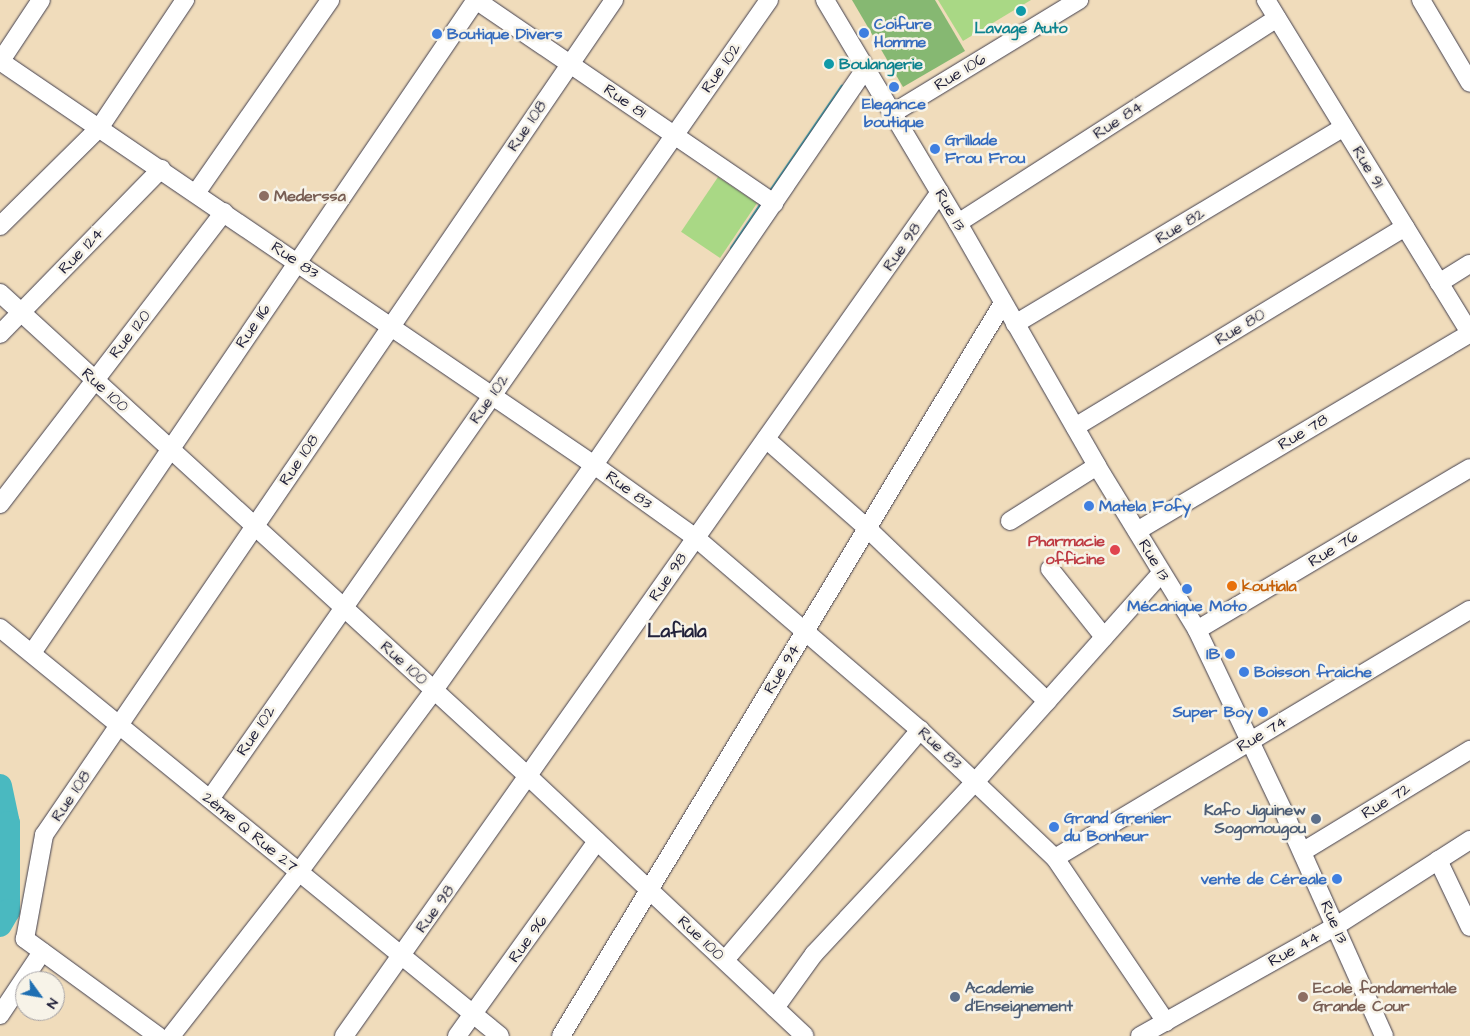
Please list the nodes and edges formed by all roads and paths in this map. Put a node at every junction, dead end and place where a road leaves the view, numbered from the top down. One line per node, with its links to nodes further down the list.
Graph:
1 (41, 0): 12 (street)
2 (185, 0): 18 (street)
3 (330, 0): 22 (street)
4 (476, 0): 13 (street, Rue 81); 28 (street, Rue 116)
5 (614, 0): 13 (street, Rue 108)
6 (769, 0): 19 (street, Rue 102)
7 (826, 0): 14 (street, Rue 13)
8 (1079, 0): 16 (street, Rue 106)
9 (1266, 0): 11 (street, Rue 91)
10 (1421, 0): 15 (street)
11 (1277, 18): 17 (street, Rue 91); 25 (street, Rue 84)
12 (0, 61): 18 (street, Rue 83)
13 (570, 64): 19 (street, Rue 81); 35 (street, Rue 108)
14 (866, 68): 16 (street, Rue 13); 23 (street)
15 (1470, 84)
16 (893, 113): 21 (street, Rue 13)
17 (1344, 126): 27 (street, Rue 91); 34 (street, Rue 82)
18 (100, 127): 20 (street, Rue 83); 26 (street)
19 (674, 135): 23 (street, Rue 81); 39 (street, Rue 102)
20 (161, 169): 22 (street, Rue 83); 33 (street, Rue 124)
21 (940, 192): 25 (street, Rue 13); 41 (street, Rue 98)
22 (196, 193): 24 (street, Rue 83)
23 (774, 203): 43 (street)
24 (224, 212): 28 (street, Rue 83); 38 (street, Rue 120)
25 (958, 223): 32 (street, Rue 13)
26 (0, 226)
27 (1405, 227): 30 (street, Rue 91); 40 (street, Rue 80)
28 (298, 262): 35 (street, Rue 83); 42 (street, Rue 116)
29 (1470, 264): 30 (street)
30 (1439, 283): 36 (street, Rue 91)
31 (0, 293): 33 (street, Rue 100)
32 (1003, 303): 34 (street, Rue 13); 49 (street, Rue 94)
33 (21, 312): 37 (street, Rue 124); 38 (street, Rue 100)
34 (1015, 324): 40 (street, Rue 13)
35 (391, 326): 39 (street, Rue 83); 48 (street, Rue 108)
36 (1470, 333): 50 (street, Rue 78)
37 (0, 334)
38 (94, 380): 42 (street, Rue 100); 46 (street, Rue 120)
39 (492, 394): 43 (street, Rue 83); 54 (street, Rue 102)
40 (1075, 427): 44 (street, Rue 13)
41 (766, 439): 49 (street); 51 (street, Rue 98)
42 (170, 449): 48 (street, Rue 100); 60 (street, Rue 116)
43 (594, 465): 51 (street, Rue 83); 61 (street)
44 (1097, 466): 47 (street); 50 (street, Rue 13)
45 (1470, 468): 57 (street, Rue 76)
46 (0, 504)
47 (1010, 521)
48 (254, 526): 54 (street, Rue 100); 63 (street, Rue 108)
49 (868, 528): 58 (street, Rue 94); 62 (street)
50 (1137, 531): 53 (street, Rue 13)
51 (696, 538): 58 (street, Rue 83); 67 (street, Rue 98)
52 (1050, 569): 59 (street)
53 (1161, 573): 57 (street, Rue 13); 59 (street)
54 (343, 607): 61 (street, Rue 100); 69 (street, Rue 102)
55 (1470, 610): 65 (street, Rue 74)
56 (0, 628): 60 (street, 2ème Q Rue 27)
57 (1197, 630): 65 (street, Rue 13)
58 (805, 631): 64 (street, Rue 83); 76 (street, Rue 94)
59 (1104, 637): 62 (street)
60 (32, 653): 63 (street, 2ème Q Rue 27)
61 (434, 690): 67 (street, Rue 100); 75 (street)
62 (1047, 701): 68 (street)
63 (120, 725): 69 (street, 2ème Q Rue 27); 79 (street, Rue 108)
64 (920, 730): 68 (street, Rue 83); 81 (street)
65 (1251, 741): 72 (street, Rue 13); 73 (street, Rue 74)
66 (1470, 750): 72 (street, Rue 72)
67 (530, 777): 70 (street, Rue 100); 80 (street, Rue 98)
68 (976, 781): 73 (street, Rue 83); 82 (street)
69 (210, 799): 75 (street, 2ème Q Rue 27)
70 (597, 841): 76 (street, Rue 100); 83 (street, Rue 96)
71 (1467, 845): 74 (street, Rue 44)
72 (1302, 852): 77 (street, Rue 13)
73 (1055, 858): 85 (street, Rue 83)
74 (1438, 860): 77 (street, Rue 44); 78 (street)
75 (299, 872): 80 (street, 2ème Q Rue 27); 87 (street)
76 (649, 889): 81 (street, Rue 100); 91 (street, Rue 94)
77 (1336, 926): 85 (street, Rue 44); 94 (street, Rue 13)
78 (1470, 927)
79 (42, 952): 84 (street); 86 (street)
80 (402, 956): 83 (street, 2ème Q Rue 27); 88 (street, Rue 98)
81 (724, 960): 82 (street, Rue 100)
82 (775, 1008): 92 (street, Rue 100)
83 (474, 1014): 89 (street, Rue 96); 90 (street, 2ème Q Rue 27)
84 (0, 1015)
85 (1166, 1022): 93 (street, Rue 44)
86 (158, 1036)
87 (171, 1036)
88 (344, 1036)
89 (457, 1036)
90 (500, 1036)
91 (561, 1036)
92 (805, 1036)
93 (1140, 1036)
94 (1384, 1036)

